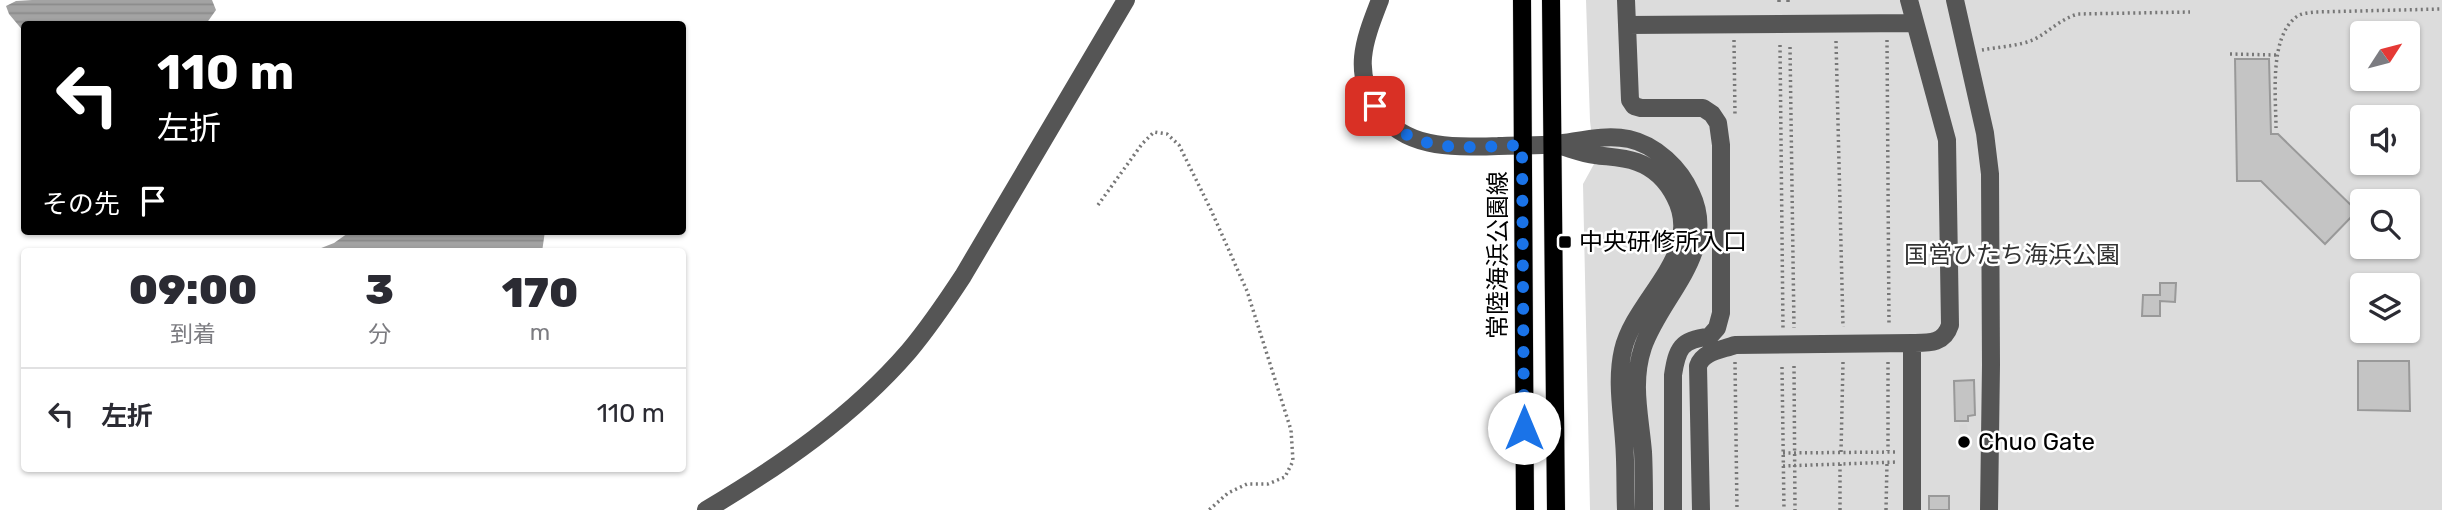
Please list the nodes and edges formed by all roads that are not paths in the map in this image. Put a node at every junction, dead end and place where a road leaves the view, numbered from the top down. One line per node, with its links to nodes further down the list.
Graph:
1 (1126, 0): 17 (lane)
2 (1380, 0): 11 (lane)
3 (1522, 0): 11 (main road, 常陸海浜公園線)
4 (1551, 0): 10 (main road)
5 (1626, 0): 9 (lane)
6 (1909, 0): 8 (lane)
7 (1955, 0): 25 (lane)
8 (1914, 23): 9 (lane); 13 (lane)
9 (1627, 24): 14 (lane)
10 (1553, 144): 11 (lane); 12 (lane); 15 (lane); 19 (main road)
11 (1522, 145): 18 (main road, 常陸海浜公園線)
12 (1627, 335): 15 (lane); 20 (lane)
13 (1912, 343): 14 (lane); 24 (lane)
14 (1708, 345): 16 (lane); 23 (lane)
15 (1643, 347): 16 (lane); 21 (lane)
16 (1676, 355): 22 (lane)
17 (706, 510)
18 (1525, 510)
19 (1556, 510)
20 (1626, 510)
21 (1644, 510)
22 (1673, 510)
23 (1701, 510)
24 (1912, 510)
25 (1989, 510)

